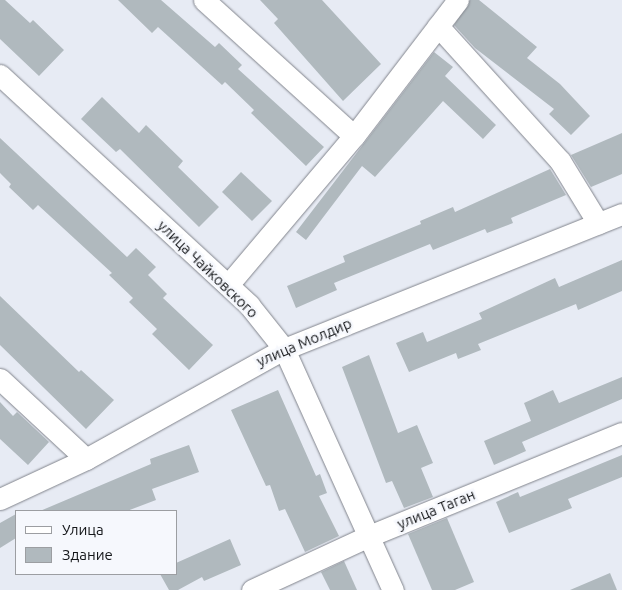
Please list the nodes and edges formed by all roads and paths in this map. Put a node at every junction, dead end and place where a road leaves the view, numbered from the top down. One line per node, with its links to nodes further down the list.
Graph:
1 (204, 0): 5 (street)
2 (458, 0): 3 (street)
3 (438, 26): 5 (street); 7 (street)
4 (0, 75): 8 (street, улица Чайковского)
5 (354, 136): 8 (street)
6 (622, 214): 7 (street, улица Молдир)
7 (598, 223): 9 (street, улица Молдир)
8 (228, 286): 9 (street, улица Чайковского)
9 (284, 348): 12 (street, улица Молдир); 14 (street, улица Чайковского)
10 (0, 379): 12 (street)
11 (622, 433): 14 (street, улица Таган)
12 (86, 458): 13 (street, улица Молдир)
13 (0, 499)
14 (369, 536): 15 (street, улица Таган); 16 (street, улица Чайковского)
15 (252, 590)
16 (392, 590)

